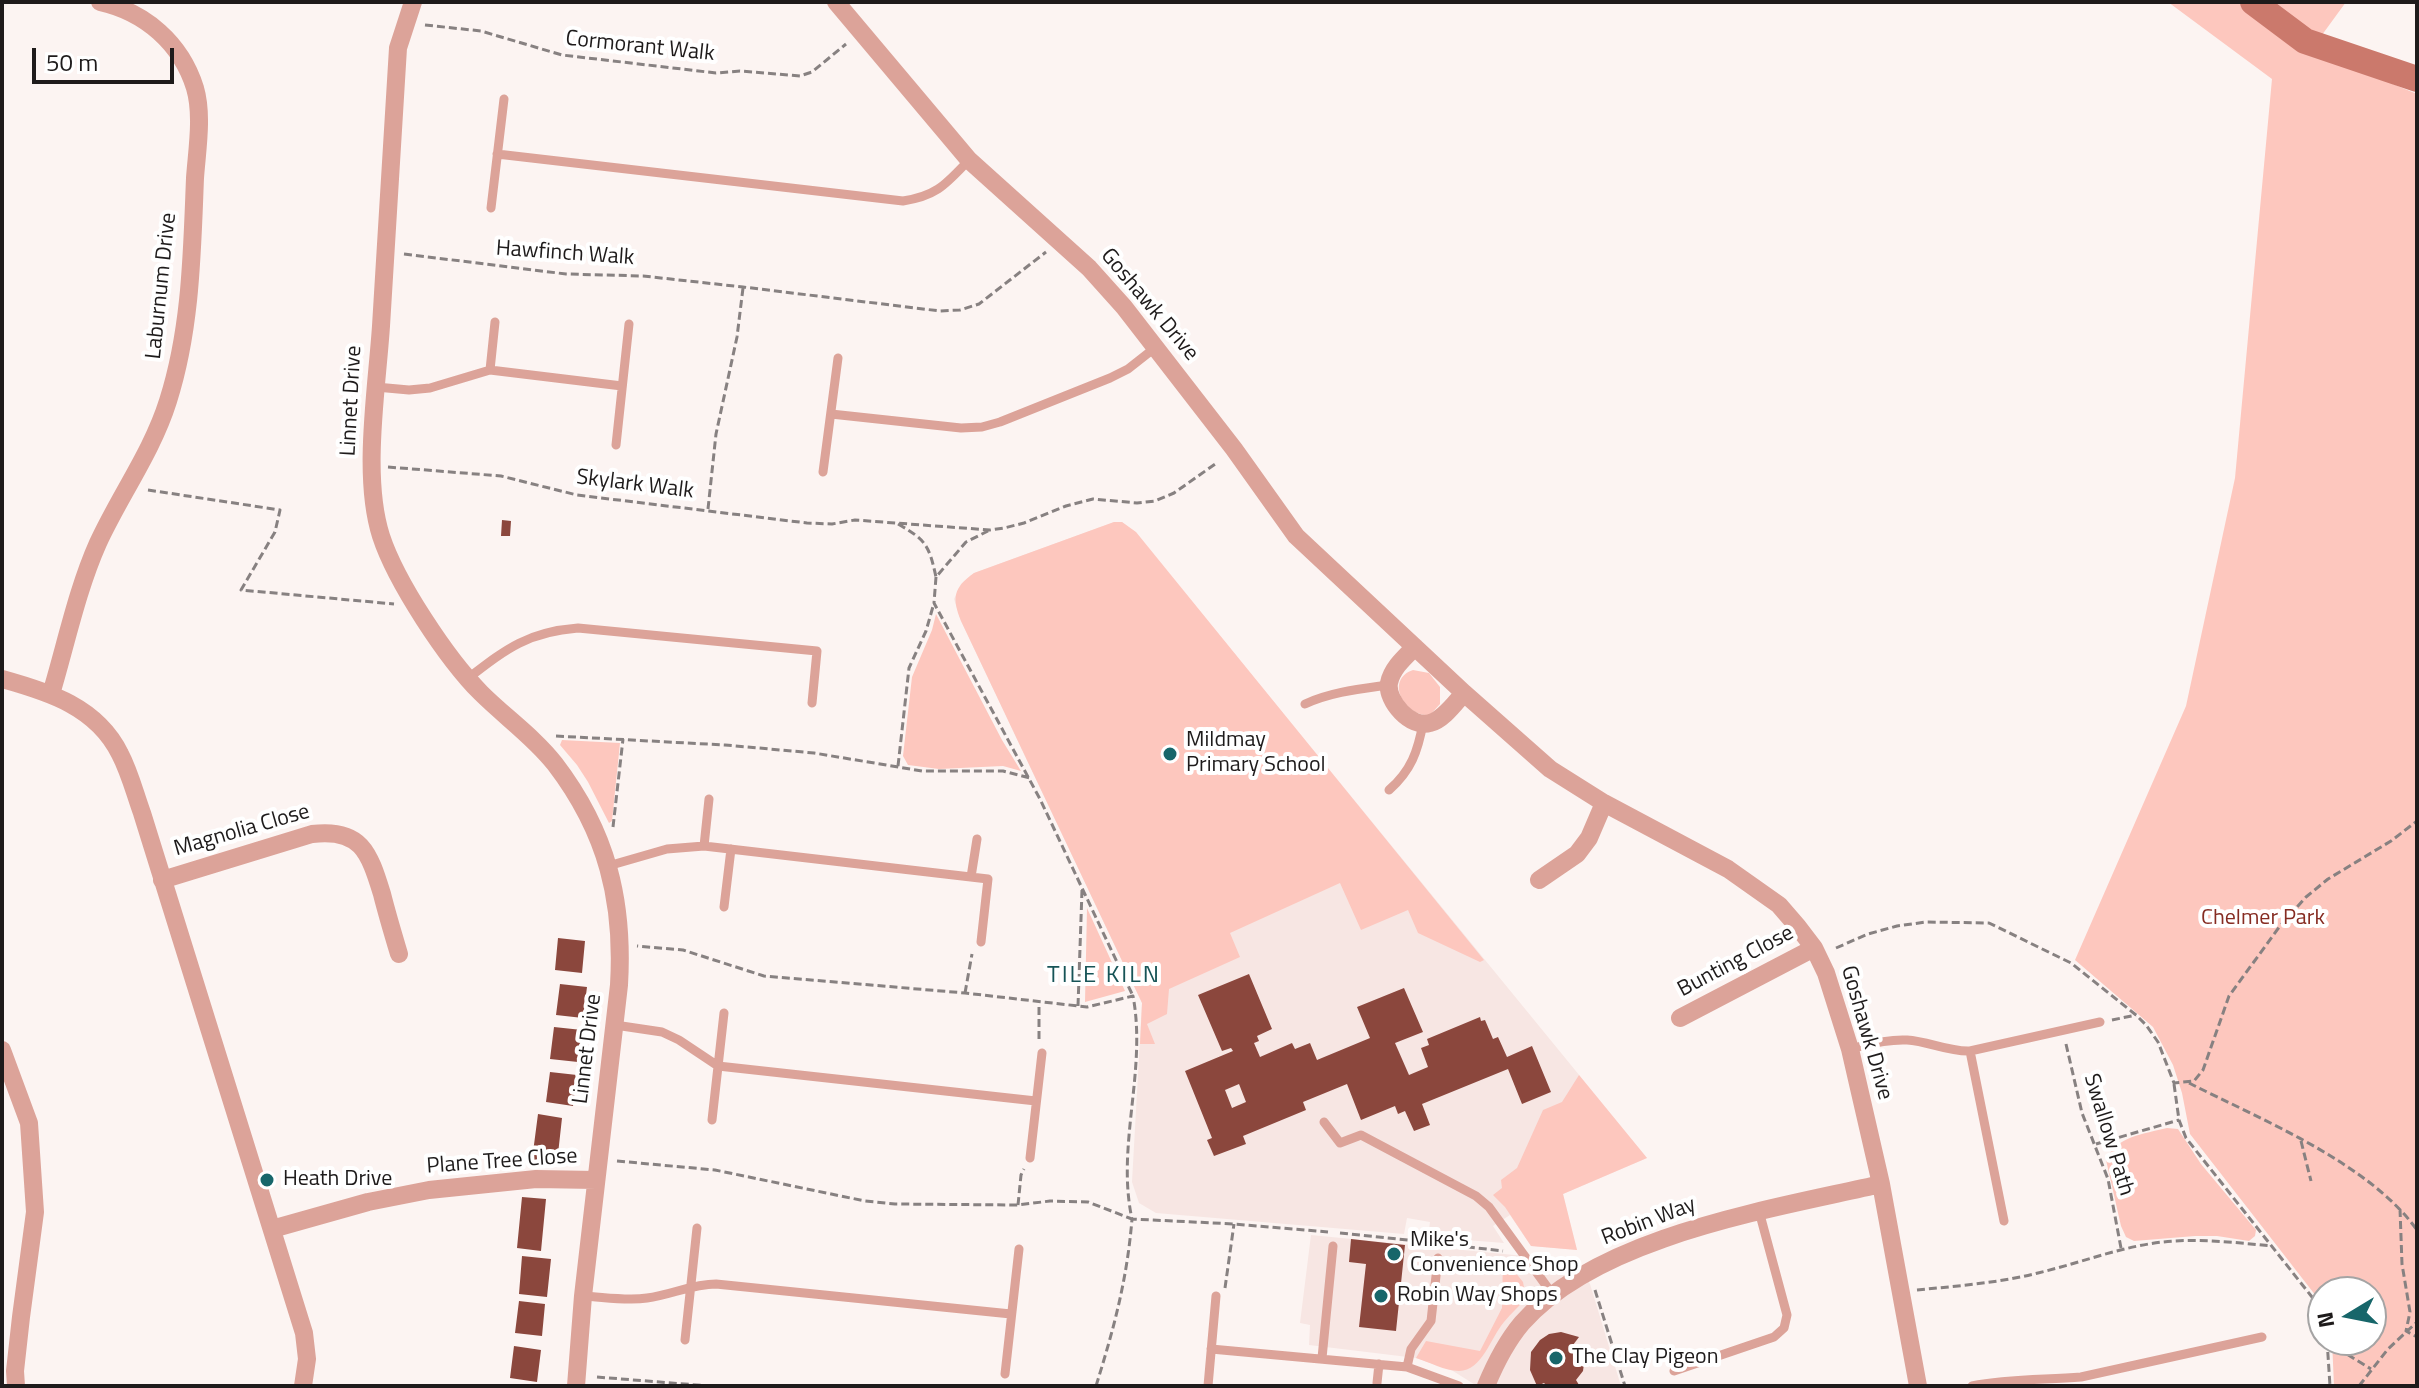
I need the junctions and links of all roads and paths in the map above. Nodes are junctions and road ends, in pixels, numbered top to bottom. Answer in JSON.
{"nodes":[{"id":1,"x":100,"y":2,"type":"edge"},
{"id":2,"x":413,"y":2,"type":"edge"},
{"id":3,"x":836,"y":2,"type":"edge"},
{"id":4,"x":2253,"y":2,"type":"edge"},
{"id":5,"x":404,"y":23,"type":"junction"},
{"id":6,"x":860,"y":31,"type":"junction"},
{"id":7,"x":2417,"y":79,"type":"edge"},
{"id":8,"x":504,"y":99,"type":"dead end"},
{"id":9,"x":497,"y":154,"type":"junction"},
{"id":10,"x":969,"y":160,"type":"junction"},
{"id":11,"x":491,"y":208,"type":"dead end"},
{"id":12,"x":1059,"y":242,"type":"junction"},
{"id":13,"x":385,"y":252,"type":"junction"},
{"id":14,"x":743,"y":287,"type":"junction"},
{"id":15,"x":495,"y":322,"type":"dead end"},
{"id":16,"x":629,"y":324,"type":"dead end"},
{"id":17,"x":1156,"y":347,"type":"junction"},
{"id":18,"x":838,"y":358,"type":"dead end"},
{"id":19,"x":490,"y":370,"type":"junction"},
{"id":20,"x":622,"y":386,"type":"junction"},
{"id":21,"x":376,"y":387,"type":"junction"},
{"id":22,"x":831,"y":414,"type":"junction"},
{"id":23,"x":616,"y":445,"type":"dead end"},
{"id":24,"x":1234,"y":449,"type":"junction"},
{"id":25,"x":372,"y":465,"type":"junction"},
{"id":26,"x":823,"y":472,"type":"dead end"},
{"id":27,"x":129,"y":487,"type":"junction"},
{"id":28,"x":708,"y":509,"type":"junction"},
{"id":29,"x":895,"y":522,"type":"junction"},
{"id":30,"x":990,"y":530,"type":"junction"},
{"id":31,"x":936,"y":577,"type":"junction"},
{"id":32,"x":934,"y":603,"type":"junction"},
{"id":33,"x":417,"y":606,"type":"junction"},
{"id":34,"x":1415,"y":647,"type":"junction"},
{"id":35,"x":2,"y":679,"type":"edge"},
{"id":36,"x":467,"y":679,"type":"junction"},
{"id":37,"x":1388,"y":685,"type":"junction"},
{"id":38,"x":1464,"y":693,"type":"junction"},
{"id":39,"x":51,"y":694,"type":"junction"},
{"id":40,"x":812,"y":703,"type":"dead end"},
{"id":41,"x":1305,"y":704,"type":"dead end"},
{"id":42,"x":1423,"y":723,"type":"junction"},
{"id":43,"x":624,"y":739,"type":"junction"},
{"id":44,"x":541,"y":748,"type":"junction"},
{"id":45,"x":898,"y":766,"type":"junction"},
{"id":46,"x":1030,"y":778,"type":"junction"},
{"id":47,"x":1389,"y":790,"type":"dead end"},
{"id":48,"x":709,"y":799,"type":"dead end"},
{"id":49,"x":1604,"y":803,"type":"junction"},
{"id":50,"x":2417,"y":821,"type":"edge"},
{"id":51,"x":597,"y":836,"type":"junction"},
{"id":52,"x":977,"y":839,"type":"dead end"},
{"id":53,"x":704,"y":846,"type":"junction"},
{"id":54,"x":731,"y":849,"type":"junction"},
{"id":55,"x":608,"y":866,"type":"junction"},
{"id":56,"x":971,"y":877,"type":"junction"},
{"id":57,"x":162,"y":880,"type":"junction"},
{"id":58,"x":1539,"y":880,"type":"dead end"},
{"id":59,"x":1083,"y":888,"type":"junction"},
{"id":60,"x":724,"y":907,"type":"dead end"},
{"id":61,"x":981,"y":942,"type":"joint"},
{"id":62,"x":1816,"y":953,"type":"junction"},
{"id":63,"x":399,"y":954,"type":"dead end"},
{"id":64,"x":965,"y":993,"type":"dead end"},
{"id":65,"x":1133,"y":996,"type":"dead end"},
{"id":66,"x":1039,"y":1003,"type":"dead end"},
{"id":67,"x":1078,"y":1006,"type":"dead end"},
{"id":68,"x":724,"y":1013,"type":"dead end"},
{"id":69,"x":2136,"y":1015,"type":"junction"},
{"id":70,"x":1680,"y":1018,"type":"dead end"},
{"id":71,"x":2100,"y":1022,"type":"joint"},
{"id":72,"x":615,"y":1025,"type":"junction"},
{"id":73,"x":2063,"y":1031,"type":"junction"},
{"id":74,"x":1850,"y":1049,"type":"junction"},
{"id":75,"x":2,"y":1050,"type":"edge"},
{"id":76,"x":1970,"y":1051,"type":"junction"},
{"id":77,"x":1042,"y":1053,"type":"joint"},
{"id":78,"x":718,"y":1066,"type":"junction"},
{"id":79,"x":2174,"y":1083,"type":"junction"},
{"id":80,"x":2189,"y":1083,"type":"junction"},
{"id":81,"x":9,"y":1089,"type":"edge"},
{"id":82,"x":1036,"y":1101,"type":"junction"},
{"id":83,"x":712,"y":1120,"type":"dead end"},
{"id":84,"x":2179,"y":1120,"type":"junction"},
{"id":85,"x":1324,"y":1122,"type":"dead end"},
{"id":86,"x":2301,"y":1141,"type":"junction"},
{"id":87,"x":2096,"y":1144,"type":"junction"},
{"id":88,"x":1030,"y":1158,"type":"joint"},
{"id":89,"x":596,"y":1180,"type":"junction"},
{"id":90,"x":2311,"y":1181,"type":"dead end"},
{"id":91,"x":1881,"y":1184,"type":"junction"},
{"id":92,"x":1018,"y":1205,"type":"dead end"},
{"id":93,"x":2400,"y":1209,"type":"junction"},
{"id":94,"x":1759,"y":1211,"type":"junction"},
{"id":95,"x":1132,"y":1219,"type":"dead end"},
{"id":96,"x":2004,"y":1221,"type":"dead end"},
{"id":97,"x":1234,"y":1224,"type":"dead end"},
{"id":98,"x":697,"y":1228,"type":"dead end"},
{"id":99,"x":272,"y":1229,"type":"junction"},
{"id":100,"x":2417,"y":1230,"type":"edge"},
{"id":101,"x":1333,"y":1246,"type":"dead end"},
{"id":102,"x":2272,"y":1246,"type":"junction"},
{"id":103,"x":2121,"y":1248,"type":"junction"},
{"id":104,"x":1019,"y":1249,"type":"dead end"},
{"id":105,"x":1438,"y":1258,"type":"dead end"},
{"id":106,"x":1588,"y":1272,"type":"junction"},
{"id":107,"x":690,"y":1287,"type":"junction"},
{"id":108,"x":2307,"y":1291,"type":"edge"},
{"id":109,"x":1901,"y":1293,"type":"junction"},
{"id":110,"x":1553,"y":1295,"type":"junction"},
{"id":111,"x":583,"y":1296,"type":"junction"},
{"id":112,"x":1216,"y":1296,"type":"joint"},
{"id":113,"x":1011,"y":1314,"type":"junction"},
{"id":114,"x":2417,"y":1322,"type":"edge"},
{"id":115,"x":2406,"y":1331,"type":"junction"},
{"id":116,"x":2262,"y":1337,"type":"dead end"},
{"id":117,"x":2417,"y":1337,"type":"edge"},
{"id":118,"x":685,"y":1340,"type":"dead end"},
{"id":119,"x":1211,"y":1349,"type":"junction"},
{"id":120,"x":2328,"y":1356,"type":"edge"},
{"id":121,"x":2351,"y":1356,"type":"edge"},
{"id":122,"x":1322,"y":1358,"type":"junction"},
{"id":123,"x":1379,"y":1364,"type":"junction"},
{"id":124,"x":1407,"y":1367,"type":"junction"},
{"id":125,"x":2371,"y":1369,"type":"junction"},
{"id":126,"x":1674,"y":1371,"type":"dead end"},
{"id":127,"x":1005,"y":1374,"type":"dead end"},
{"id":128,"x":576,"y":1381,"type":"edge"},
{"id":129,"x":1377,"y":1383,"type":"dead end"},
{"id":130,"x":16,"y":1386,"type":"edge"},
{"id":131,"x":303,"y":1386,"type":"edge"},
{"id":132,"x":709,"y":1386,"type":"edge"},
{"id":133,"x":1096,"y":1386,"type":"edge"},
{"id":134,"x":1208,"y":1386,"type":"edge"},
{"id":135,"x":1459,"y":1386,"type":"edge"},
{"id":136,"x":1486,"y":1386,"type":"edge"},
{"id":137,"x":1625,"y":1386,"type":"edge"},
{"id":138,"x":1918,"y":1386,"type":"edge"},
{"id":139,"x":1972,"y":1386,"type":"edge"},
{"id":140,"x":2330,"y":1386,"type":"edge"},
{"id":141,"x":2359,"y":1386,"type":"edge"}],
"edges":[{"from":1,"to":27,"type":"street","name":"Laburnum Drive"},
{"from":2,"to":5,"type":"street","name":"Linnet Drive"},
{"from":3,"to":6,"type":"street","name":"Goshawk Drive"},
{"from":4,"to":7,"type":"main road"},
{"from":5,"to":6,"type":"path","name":"Cormorant Walk"},
{"from":5,"to":13,"type":"street","name":"Linnet Drive"},
{"from":6,"to":10,"type":"street","name":"Goshawk Drive"},
{"from":8,"to":9,"type":"lane"},
{"from":9,"to":10,"type":"lane"},
{"from":9,"to":11,"type":"lane"},
{"from":10,"to":12,"type":"street","name":"Goshawk Drive"},
{"from":12,"to":14,"type":"path","name":"Hawfinch Walk"},
{"from":12,"to":17,"type":"street","name":"Goshawk Drive"},
{"from":13,"to":14,"type":"path","name":"Hawfinch Walk"},
{"from":13,"to":21,"type":"street","name":"Linnet Drive"},
{"from":14,"to":28,"type":"path"},
{"from":15,"to":19,"type":"lane"},
{"from":16,"to":20,"type":"lane"},
{"from":17,"to":22,"type":"lane"},
{"from":17,"to":24,"type":"street","name":"Goshawk Drive"},
{"from":18,"to":22,"type":"lane"},
{"from":19,"to":20,"type":"lane"},
{"from":19,"to":21,"type":"lane"},
{"from":20,"to":23,"type":"lane"},
{"from":21,"to":25,"type":"street","name":"Linnet Drive"},
{"from":22,"to":26,"type":"lane"},
{"from":24,"to":30,"type":"path","name":"Skylark Walk"},
{"from":24,"to":34,"type":"street","name":"Goshawk Drive"},
{"from":25,"to":28,"type":"path","name":"Skylark Walk"},
{"from":25,"to":33,"type":"street","name":"Linnet Drive"},
{"from":27,"to":33,"type":"path"},
{"from":27,"to":39,"type":"street","name":"Laburnum Drive"},
{"from":28,"to":29,"type":"path","name":"Skylark Walk"},
{"from":29,"to":30,"type":"path","name":"Skylark Walk"},
{"from":29,"to":31,"type":"path"},
{"from":30,"to":31,"type":"path","name":"Skylark Walk"},
{"from":31,"to":32,"type":"path"},
{"from":32,"to":45,"type":"path"},
{"from":32,"to":46,"type":"path"},
{"from":33,"to":36,"type":"street","name":"Linnet Drive"},
{"from":34,"to":37,"type":"street"},
{"from":34,"to":38,"type":"street","name":"Goshawk Drive"},
{"from":35,"to":39,"type":"street"},
{"from":36,"to":40,"type":"lane"},
{"from":36,"to":44,"type":"street","name":"Linnet Drive"},
{"from":37,"to":41,"type":"lane"},
{"from":37,"to":42,"type":"street"},
{"from":38,"to":42,"type":"street"},
{"from":38,"to":49,"type":"street","name":"Goshawk Drive"},
{"from":39,"to":57,"type":"street"},
{"from":42,"to":47,"type":"lane"},
{"from":43,"to":44,"type":"path"},
{"from":43,"to":45,"type":"path"},
{"from":43,"to":51,"type":"path"},
{"from":44,"to":51,"type":"street","name":"Linnet Drive"},
{"from":45,"to":46,"type":"path"},
{"from":46,"to":59,"type":"path"},
{"from":48,"to":53,"type":"lane"},
{"from":49,"to":58,"type":"street"},
{"from":49,"to":62,"type":"street","name":"Goshawk Drive"},
{"from":50,"to":80,"type":"path"},
{"from":51,"to":55,"type":"street","name":"Linnet Drive"},
{"from":52,"to":56,"type":"lane"},
{"from":53,"to":54,"type":"lane"},
{"from":53,"to":55,"type":"lane"},
{"from":54,"to":56,"type":"lane"},
{"from":54,"to":60,"type":"lane"},
{"from":55,"to":72,"type":"street","name":"Linnet Drive"},
{"from":56,"to":61,"type":"lane"},
{"from":57,"to":63,"type":"street","name":"Magnolia Close"},
{"from":57,"to":99,"type":"street"},
{"from":59,"to":65,"type":"path"},
{"from":59,"to":67,"type":"path"},
{"from":61,"to":64,"type":"path"},
{"from":62,"to":69,"type":"path"},
{"from":62,"to":70,"type":"street","name":"Bunting Close"},
{"from":62,"to":74,"type":"street","name":"Goshawk Drive"},
{"from":66,"to":77,"type":"path"},
{"from":68,"to":78,"type":"lane"},
{"from":69,"to":71,"type":"path"},
{"from":69,"to":79,"type":"path"},
{"from":71,"to":73,"type":"lane"},
{"from":72,"to":78,"type":"lane"},
{"from":72,"to":89,"type":"street","name":"Linnet Drive"},
{"from":73,"to":76,"type":"lane"},
{"from":73,"to":87,"type":"path","name":"Swallow Path"},
{"from":74,"to":76,"type":"lane"},
{"from":74,"to":91,"type":"street","name":"Goshawk Drive"},
{"from":75,"to":81,"type":"street"},
{"from":76,"to":96,"type":"lane"},
{"from":77,"to":82,"type":"lane"},
{"from":78,"to":82,"type":"lane"},
{"from":78,"to":83,"type":"lane"},
{"from":79,"to":80,"type":"path"},
{"from":79,"to":84,"type":"path"},
{"from":80,"to":86,"type":"path"},
{"from":81,"to":130,"type":"street"},
{"from":82,"to":88,"type":"lane"},
{"from":84,"to":87,"type":"path"},
{"from":84,"to":102,"type":"path"},
{"from":85,"to":110,"type":"lane"},
{"from":86,"to":90,"type":"path"},
{"from":86,"to":93,"type":"path"},
{"from":87,"to":103,"type":"path","name":"Swallow Path"},
{"from":88,"to":92,"type":"path"},
{"from":89,"to":99,"type":"street","name":"Plane Tree Close"},
{"from":89,"to":111,"type":"street","name":"Linnet Drive"},
{"from":91,"to":94,"type":"street","name":"Robin Way"},
{"from":91,"to":109,"type":"street","name":"Goshawk Drive"},
{"from":93,"to":100,"type":"path"},
{"from":93,"to":115,"type":"path"},
{"from":94,"to":106,"type":"street","name":"Robin Way"},
{"from":94,"to":126,"type":"lane"},
{"from":95,"to":133,"type":"path"},
{"from":97,"to":112,"type":"path"},
{"from":98,"to":107,"type":"lane"},
{"from":99,"to":131,"type":"street"},
{"from":101,"to":122,"type":"lane"},
{"from":102,"to":103,"type":"path"},
{"from":102,"to":108,"type":"path"},
{"from":103,"to":109,"type":"path"},
{"from":104,"to":113,"type":"lane"},
{"from":105,"to":124,"type":"lane"},
{"from":106,"to":110,"type":"street","name":"Robin Way"},
{"from":106,"to":137,"type":"path"},
{"from":107,"to":111,"type":"lane"},
{"from":107,"to":113,"type":"lane"},
{"from":107,"to":118,"type":"lane"},
{"from":109,"to":138,"type":"street","name":"Goshawk Drive"},
{"from":110,"to":136,"type":"street","name":"Robin Way"},
{"from":111,"to":128,"type":"street","name":"Linnet Drive"},
{"from":112,"to":119,"type":"lane"},
{"from":113,"to":127,"type":"lane"},
{"from":114,"to":115,"type":"path"},
{"from":115,"to":117,"type":"path"},
{"from":115,"to":125,"type":"path"},
{"from":116,"to":139,"type":"lane"},
{"from":119,"to":122,"type":"lane"},
{"from":119,"to":134,"type":"lane"},
{"from":120,"to":140,"type":"path"},
{"from":121,"to":125,"type":"path"},
{"from":122,"to":123,"type":"lane"},
{"from":123,"to":124,"type":"lane"},
{"from":123,"to":129,"type":"lane"},
{"from":124,"to":135,"type":"lane"},
{"from":125,"to":141,"type":"path"},
{"from":128,"to":132,"type":"path"}]}
